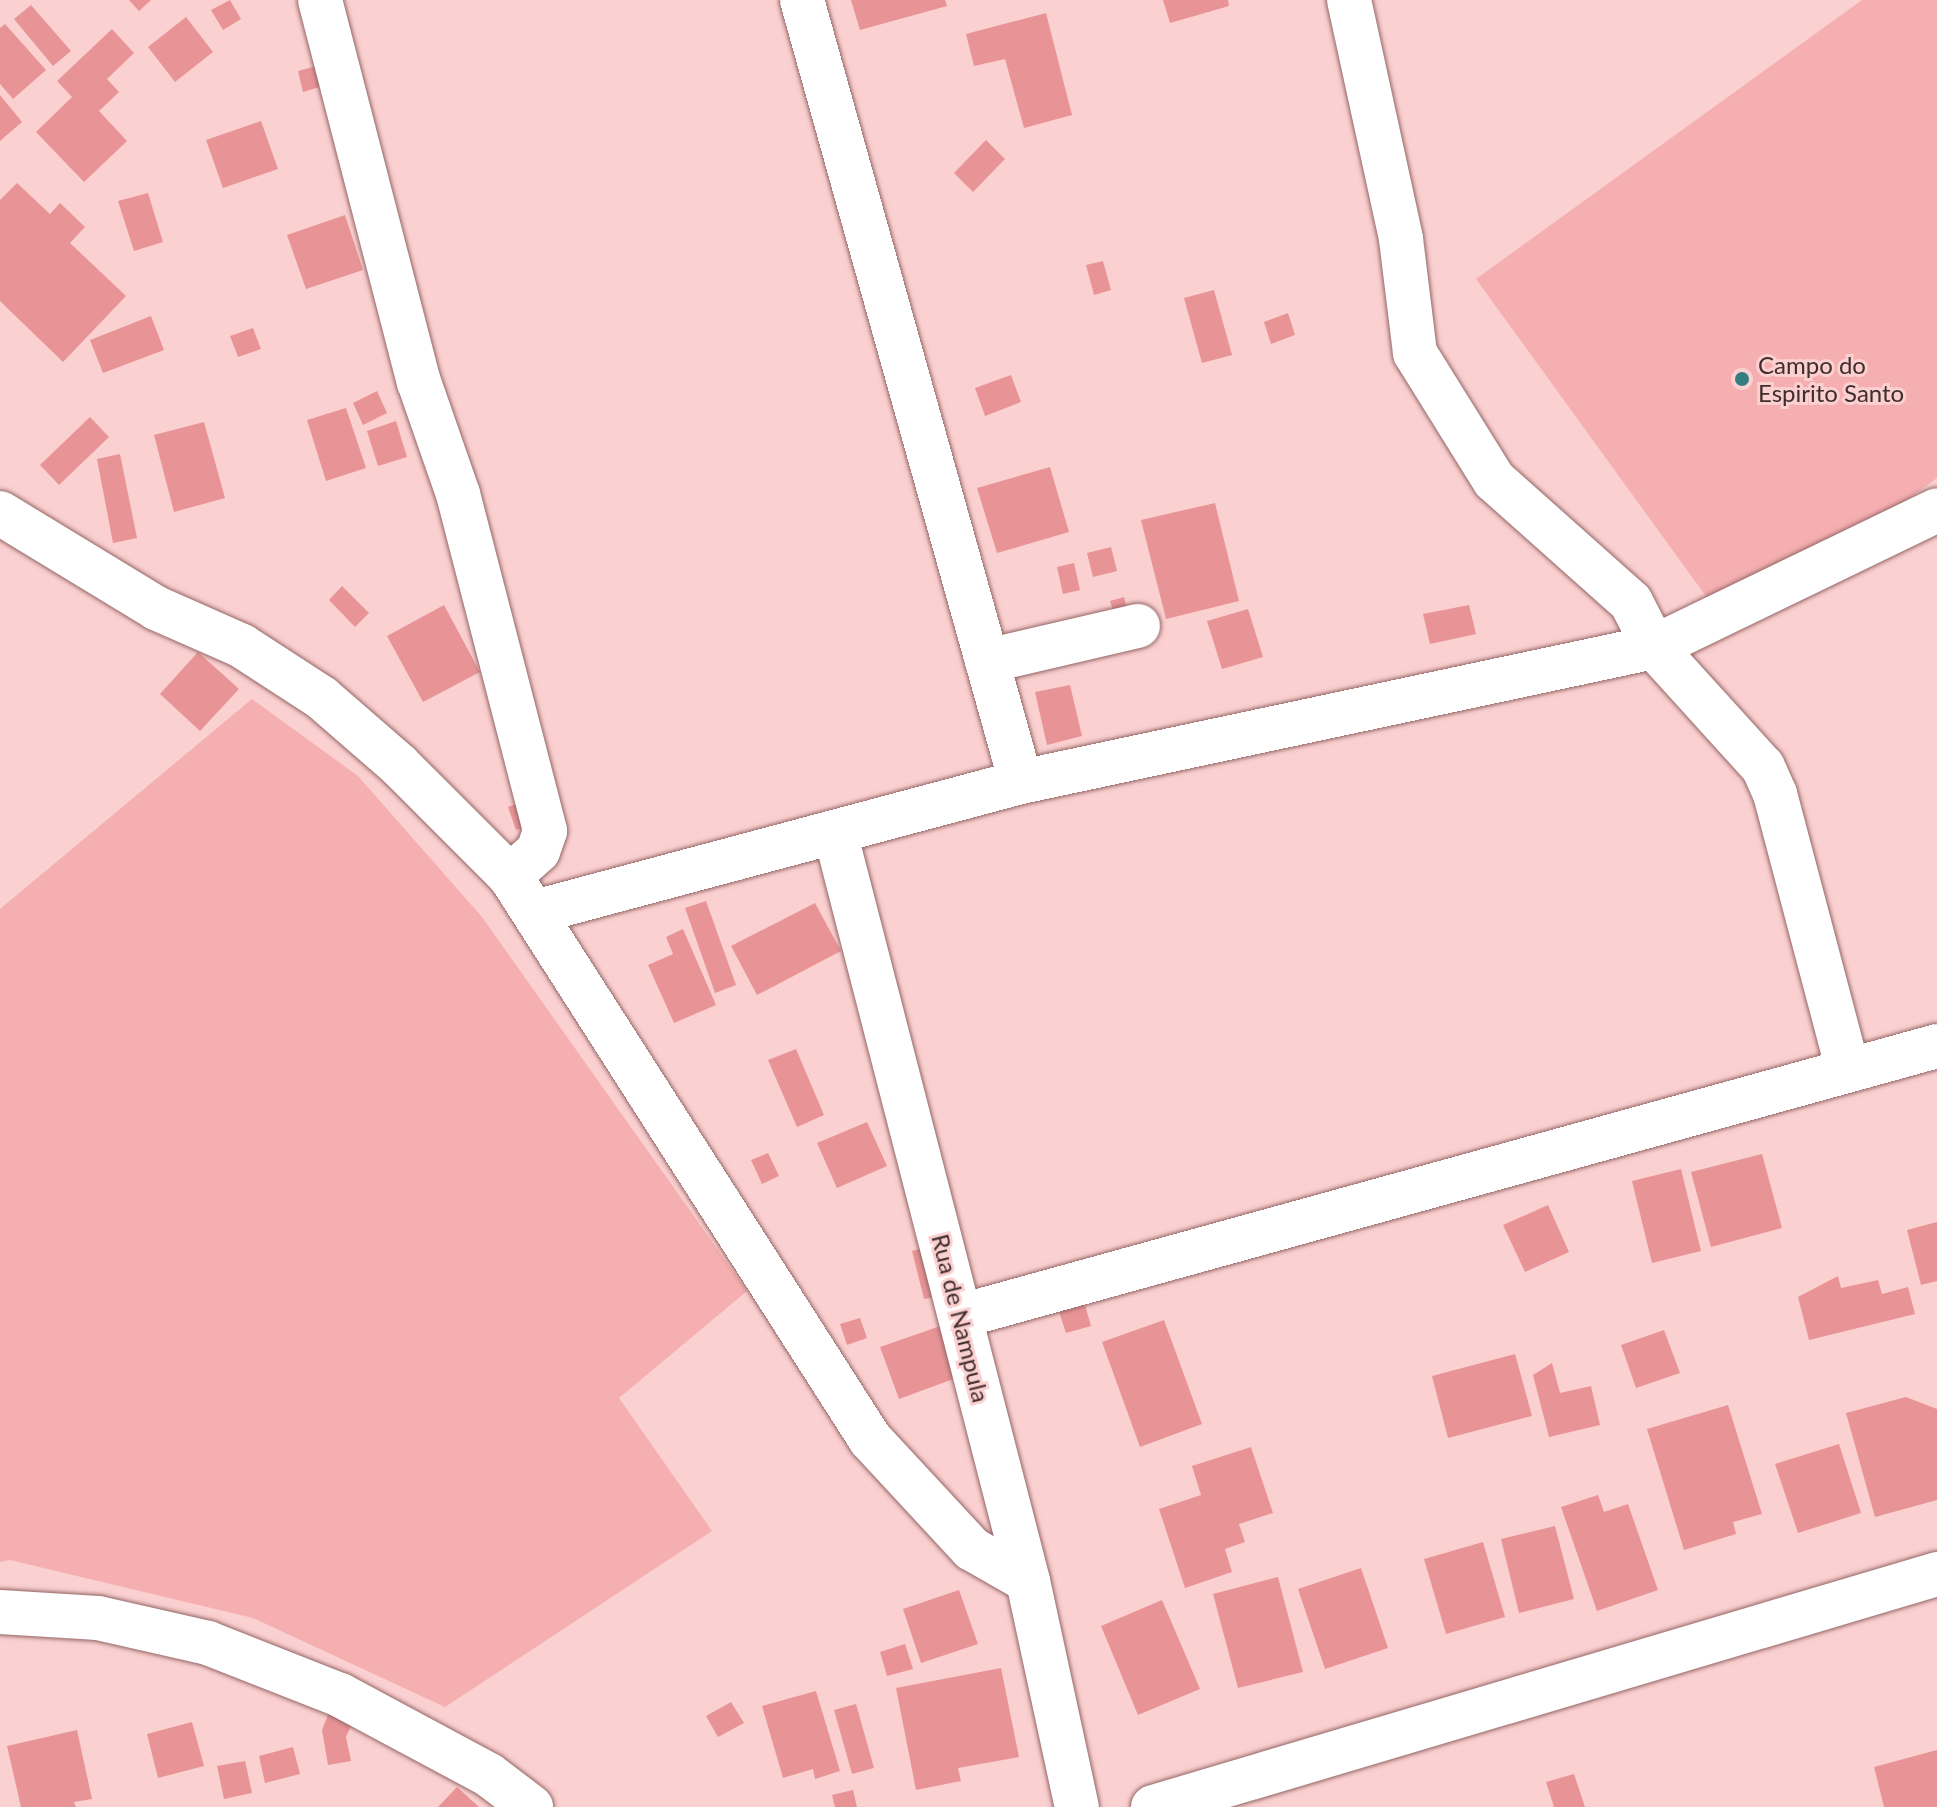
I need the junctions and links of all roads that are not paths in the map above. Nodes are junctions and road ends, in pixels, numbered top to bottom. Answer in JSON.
{"nodes":[{"id":1,"x":320,"y":0,"type":"edge"},
{"id":2,"x":802,"y":0,"type":"edge"},
{"id":3,"x":1349,"y":0,"type":"edge"},
{"id":4,"x":1937,"y":510,"type":"edge"},
{"id":5,"x":0,"y":513,"type":"edge"},
{"id":6,"x":1138,"y":626,"type":"dead end"},
{"id":7,"x":1654,"y":647,"type":"junction"},
{"id":8,"x":987,"y":661,"type":"junction"},
{"id":9,"x":1021,"y":782,"type":"junction"},
{"id":10,"x":835,"y":832,"type":"junction"},
{"id":11,"x":510,"y":876,"type":"junction"},
{"id":12,"x":535,"y":912,"type":"junction"},
{"id":13,"x":1937,"y":1046,"type":"edge"},
{"id":14,"x":1848,"y":1070,"type":"junction"},
{"id":15,"x":961,"y":1316,"type":"junction"},
{"id":16,"x":1937,"y":1574,"type":"edge"},
{"id":17,"x":1028,"y":1581,"type":"junction"},
{"id":18,"x":0,"y":1612,"type":"edge"},
{"id":19,"x":531,"y":1807,"type":"edge"},
{"id":20,"x":1077,"y":1807,"type":"edge"},
{"id":21,"x":1153,"y":1807,"type":"edge"}],
"edges":[{"from":1,"to":11,"type":"street"},
{"from":2,"to":8,"type":"street"},
{"from":3,"to":7,"type":"street"},
{"from":4,"to":7,"type":"street"},
{"from":5,"to":11,"type":"street"},
{"from":6,"to":8,"type":"street"},
{"from":7,"to":9,"type":"street"},
{"from":7,"to":14,"type":"street"},
{"from":8,"to":9,"type":"street"},
{"from":9,"to":10,"type":"street"},
{"from":10,"to":12,"type":"street"},
{"from":10,"to":15,"type":"street","name":"Rua de Nampula"},
{"from":11,"to":12,"type":"street"},
{"from":12,"to":17,"type":"street"},
{"from":13,"to":14,"type":"street"},
{"from":14,"to":15,"type":"street"},
{"from":15,"to":17,"type":"street","name":"Rua de Nampula"},
{"from":16,"to":21,"type":"street"},
{"from":17,"to":20,"type":"street","name":"Rua de Nampula"},
{"from":18,"to":19,"type":"street"}]}
